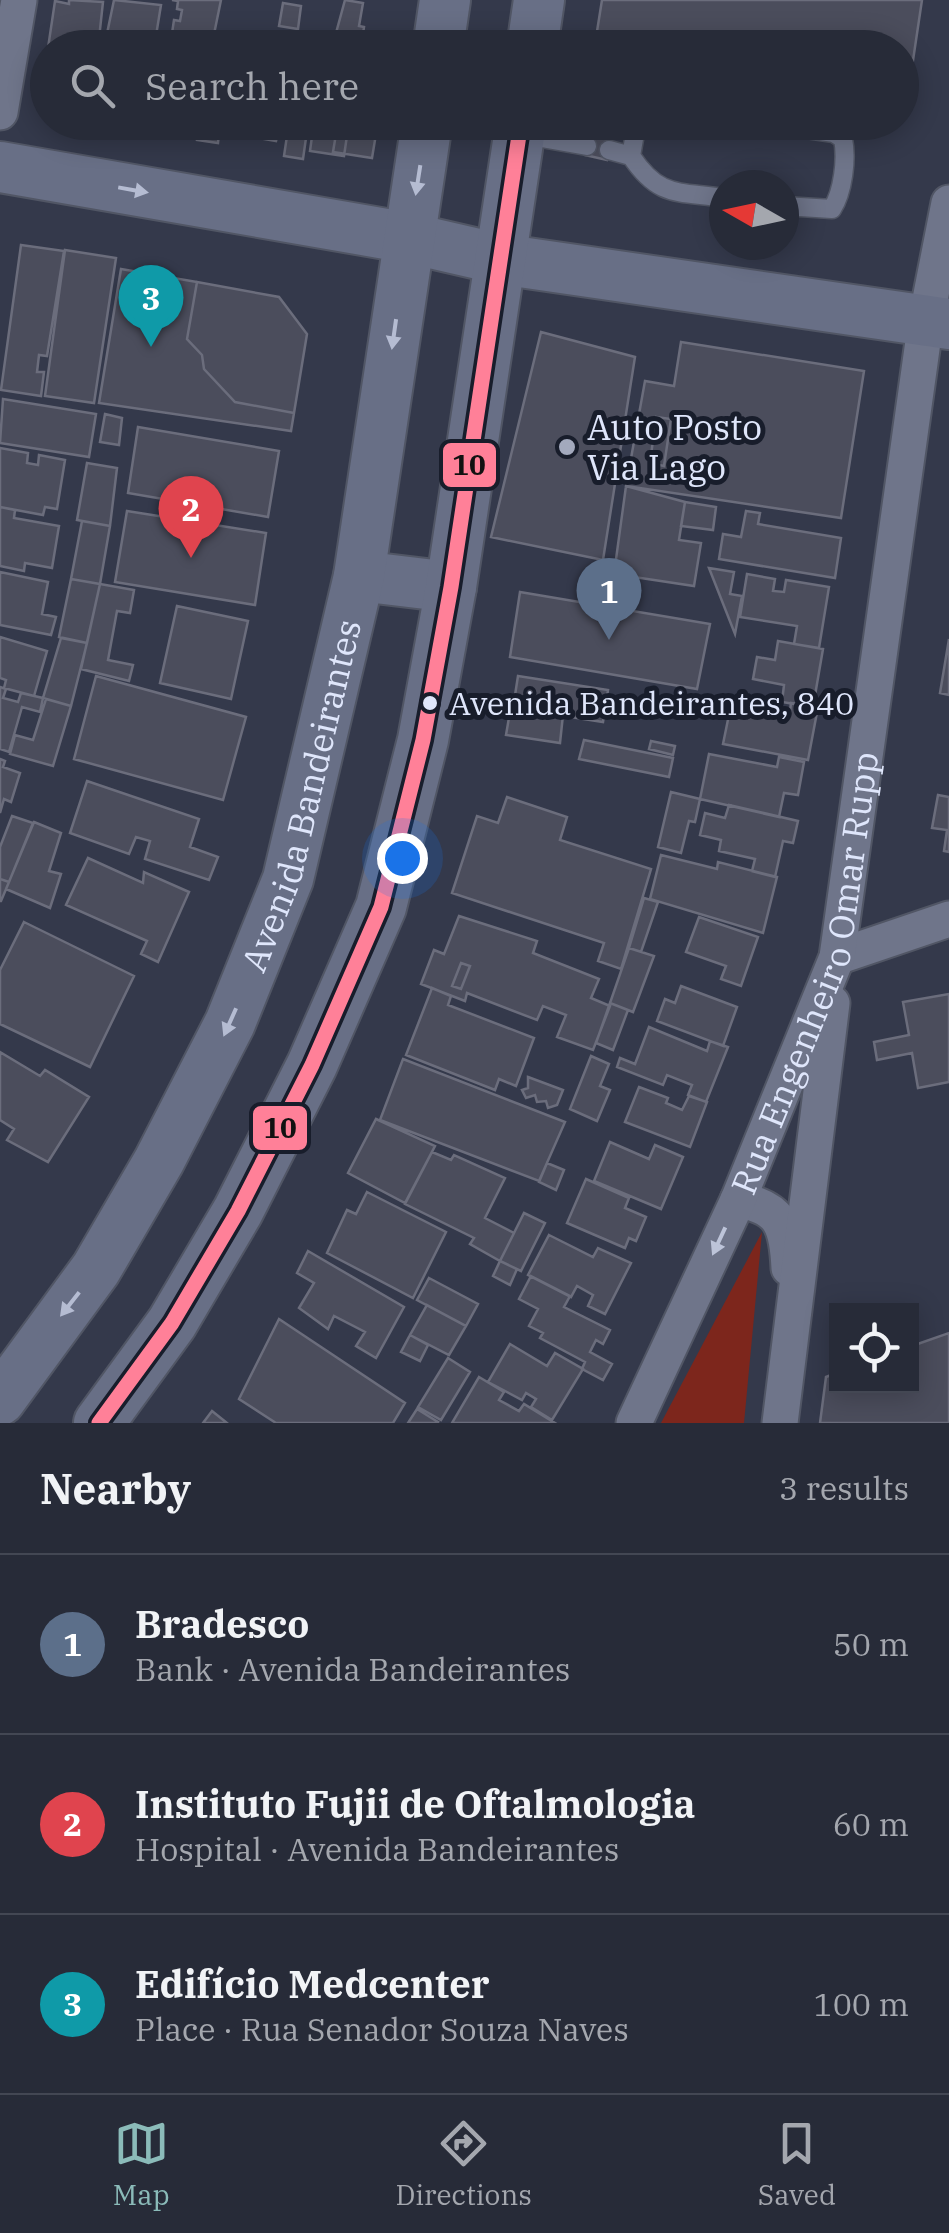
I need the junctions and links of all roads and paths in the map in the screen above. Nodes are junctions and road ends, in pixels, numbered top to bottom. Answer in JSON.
{"nodes":[{"id":1,"x":19,"y":0,"type":"edge"},
{"id":2,"x":445,"y":0,"type":"edge"},
{"id":3,"x":539,"y":0,"type":"edge"},
{"id":4,"x":441,"y":30,"type":"edge"},
{"id":5,"x":535,"y":30,"type":"edge"},
{"id":6,"x":0,"y":112,"type":"edge"},
{"id":7,"x":423,"y":140,"type":"edge"},
{"id":8,"x":518,"y":140,"type":"edge"},
{"id":9,"x":564,"y":140,"type":"edge"},
{"id":10,"x":633,"y":140,"type":"edge"},
{"id":11,"x":843,"y":140,"type":"edge"},
{"id":12,"x":586,"y":146,"type":"dead end"},
{"id":13,"x":609,"y":150,"type":"dead end"},
{"id":14,"x":631,"y":156,"type":"junction"},
{"id":15,"x":0,"y":167,"type":"edge"},
{"id":16,"x":709,"y":196,"type":"edge"},
{"id":17,"x":949,"y":203,"type":"edge"},
{"id":18,"x":799,"y":207,"type":"edge"},
{"id":19,"x":409,"y":238,"type":"junction"},
{"id":20,"x":500,"y":259,"type":"junction"},
{"id":21,"x":938,"y":322,"type":"edge"},
{"id":22,"x":359,"y":576,"type":"junction"},
{"id":23,"x":451,"y":587,"type":"junction"},
{"id":24,"x":949,"y":920,"type":"edge"},
{"id":25,"x":837,"y":957,"type":"junction"},
{"id":26,"x":738,"y":1200,"type":"junction"},
{"id":27,"x":792,"y":1334,"type":"junction"},
{"id":28,"x":0,"y":1400,"type":"edge"},
{"id":29,"x":99,"y":1423,"type":"edge"},
{"id":30,"x":634,"y":1423,"type":"edge"},
{"id":31,"x":780,"y":1423,"type":"edge"}],
"edges":[{"from":1,"to":6,"type":"street"},
{"from":2,"to":4,"type":"main road"},
{"from":3,"to":5,"type":"main road"},
{"from":7,"to":19,"type":"main road","name":"Avenida Bandeirantes","one_way":true},
{"from":8,"to":20,"type":"main road"},
{"from":9,"to":12,"type":"lane"},
{"from":10,"to":14,"type":"lane"},
{"from":11,"to":18,"type":"lane"},
{"from":13,"to":14,"type":"lane"},
{"from":14,"to":16,"type":"lane"},
{"from":15,"to":19,"type":"main road","one_way":true},
{"from":17,"to":21,"type":"street","name":"Rua Engenheiro Omar Rupp"},
{"from":19,"to":20,"type":"main road"},
{"from":19,"to":22,"type":"main road","name":"Avenida Bandeirantes","one_way":true},
{"from":20,"to":21,"type":"main road"},
{"from":20,"to":23,"type":"main road"},
{"from":21,"to":25,"type":"street","name":"Rua Engenheiro Omar Rupp"},
{"from":22,"to":23,"type":"main road"},
{"from":22,"to":28,"type":"main road","name":"Avenida Bandeirantes","one_way":true},
{"from":23,"to":29,"type":"main road"},
{"from":24,"to":25,"type":"street"},
{"from":25,"to":26,"type":"street","name":"Rua Engenheiro Omar Rupp"},
{"from":25,"to":27,"type":"street"},
{"from":26,"to":27,"type":"street"},
{"from":26,"to":30,"type":"street","name":"Rua Engenheiro Omar Rupp","one_way":true},
{"from":27,"to":31,"type":"street"}]}
